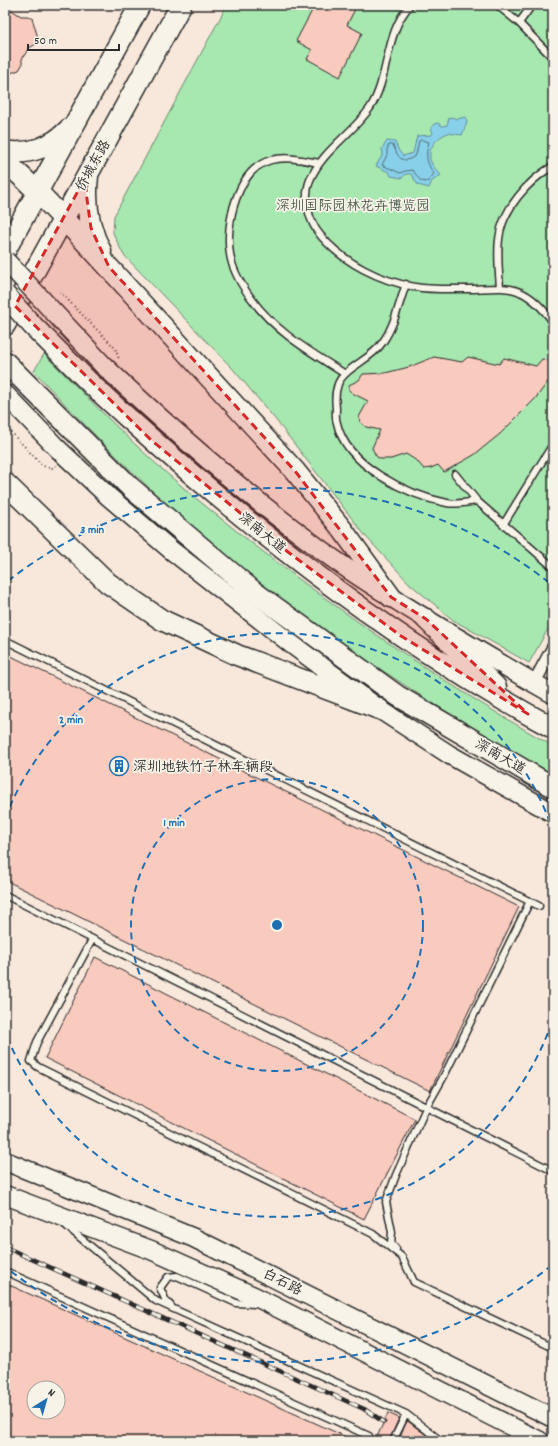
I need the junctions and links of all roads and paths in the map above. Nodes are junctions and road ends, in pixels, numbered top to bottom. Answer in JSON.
{"nodes":[{"id":1,"x":140,"y":5,"type":"edge"},
{"id":2,"x":181,"y":5,"type":"edge"},
{"id":3,"x":410,"y":5,"type":"edge"},
{"id":4,"x":497,"y":5,"type":"edge"},
{"id":5,"x":532,"y":5,"type":"edge"},
{"id":6,"x":519,"y":23,"type":"junction"},
{"id":7,"x":553,"y":58,"type":"edge"},
{"id":8,"x":77,"y":120,"type":"junction"},
{"id":9,"x":5,"y":151,"type":"edge"},
{"id":10,"x":5,"y":161,"type":"edge"},
{"id":11,"x":319,"y":164,"type":"junction"},
{"id":12,"x":553,"y":166,"type":"edge"},
{"id":13,"x":89,"y":171,"type":"junction"},
{"id":14,"x":38,"y":192,"type":"junction"},
{"id":15,"x":63,"y":218,"type":"junction"},
{"id":16,"x":5,"y":251,"type":"edge"},
{"id":17,"x":5,"y":260,"type":"edge"},
{"id":18,"x":109,"y":267,"type":"junction"},
{"id":19,"x":406,"y":284,"type":"junction"},
{"id":20,"x":500,"y":288,"type":"junction"},
{"id":21,"x":60,"y":292,"type":"dead end"},
{"id":22,"x":5,"y":295,"type":"edge"},
{"id":23,"x":553,"y":322,"type":"edge"},
{"id":24,"x":5,"y":325,"type":"edge"},
{"id":25,"x":115,"y":348,"type":"dead end"},
{"id":26,"x":5,"y":362,"type":"edge"},
{"id":27,"x":345,"y":374,"type":"junction"},
{"id":28,"x":5,"y":394,"type":"edge"},
{"id":29,"x":5,"y":426,"type":"edge"},
{"id":30,"x":553,"y":444,"type":"edge"},
{"id":31,"x":57,"y":456,"type":"junction"},
{"id":32,"x":455,"y":474,"type":"dead end"},
{"id":33,"x":5,"y":483,"type":"edge"},
{"id":34,"x":5,"y":497,"type":"edge"},
{"id":35,"x":477,"y":501,"type":"junction"},
{"id":36,"x":43,"y":522,"type":"junction"},
{"id":37,"x":503,"y":525,"type":"junction"},
{"id":38,"x":553,"y":567,"type":"edge"},
{"id":39,"x":391,"y":597,"type":"junction"},
{"id":40,"x":426,"y":619,"type":"junction"},
{"id":41,"x":5,"y":640,"type":"edge"},
{"id":42,"x":553,"y":648,"type":"edge"},
{"id":43,"x":534,"y":683,"type":"junction"},
{"id":44,"x":553,"y":694,"type":"edge"},
{"id":45,"x":379,"y":709,"type":"junction"},
{"id":46,"x":528,"y":714,"type":"junction"},
{"id":47,"x":553,"y":728,"type":"edge"},
{"id":48,"x":553,"y":787,"type":"edge"},
{"id":49,"x":553,"y":813,"type":"edge"},
{"id":50,"x":5,"y":895,"type":"edge"},
{"id":51,"x":530,"y":901,"type":"junction"},
{"id":52,"x":539,"y":906,"type":"dead end"},
{"id":53,"x":92,"y":940,"type":"junction"},
{"id":54,"x":426,"y":1108,"type":"junction"},
{"id":55,"x":5,"y":1161,"type":"edge"},
{"id":56,"x":553,"y":1171,"type":"edge"},
{"id":57,"x":5,"y":1194,"type":"edge"},
{"id":58,"x":50,"y":1212,"type":"junction"},
{"id":59,"x":402,"y":1257,"type":"junction"},
{"id":60,"x":5,"y":1271,"type":"edge"},
{"id":61,"x":270,"y":1304,"type":"junction"},
{"id":62,"x":177,"y":1311,"type":"junction"},
{"id":63,"x":553,"y":1348,"type":"edge"},
{"id":64,"x":404,"y":1417,"type":"junction"},
{"id":65,"x":553,"y":1418,"type":"edge"},
{"id":66,"x":366,"y":1441,"type":"edge"},
{"id":67,"x":393,"y":1441,"type":"edge"},
{"id":68,"x":441,"y":1441,"type":"edge"},
{"id":69,"x":540,"y":1441,"type":"edge"}],
"edges":[{"from":1,"to":8,"type":"main road"},
{"from":2,"to":13,"type":"main road","name":"侨城东路"},
{"from":3,"to":11,"type":"lane"},
{"from":4,"to":6,"type":"lane"},
{"from":5,"to":6,"type":"lane"},
{"from":6,"to":7,"type":"lane"},
{"from":8,"to":9,"type":"main road"},
{"from":8,"to":14,"type":"main road"},
{"from":10,"to":14,"type":"main road"},
{"from":11,"to":19,"type":"lane"},
{"from":11,"to":27,"type":"lane"},
{"from":12,"to":20,"type":"lane"},
{"from":13,"to":15,"type":"main road","name":"侨城东路"},
{"from":13,"to":18,"type":"main road"},
{"from":14,"to":15,"type":"main road"},
{"from":14,"to":16,"type":"main road"},
{"from":15,"to":18,"type":"main road"},
{"from":15,"to":24,"type":"main road","name":"侨城东路"},
{"from":17,"to":39,"type":"main road","bridge":true},
{"from":18,"to":39,"type":"main road"},
{"from":19,"to":20,"type":"lane"},
{"from":19,"to":27,"type":"lane"},
{"from":20,"to":23,"type":"lane"},
{"from":21,"to":25,"type":"path"},
{"from":22,"to":46,"type":"main road","name":"深南大道","bridge":true},
{"from":26,"to":48,"type":"main road","name":"深南大道"},
{"from":27,"to":35,"type":"lane"},
{"from":28,"to":31,"type":"main road"},
{"from":29,"to":31,"type":"path"},
{"from":30,"to":37,"type":"lane"},
{"from":31,"to":45,"type":"main road"},
{"from":32,"to":35,"type":"lane"},
{"from":33,"to":36,"type":"main road"},
{"from":34,"to":36,"type":"main road"},
{"from":35,"to":37,"type":"lane"},
{"from":36,"to":45,"type":"main road"},
{"from":37,"to":38,"type":"lane"},
{"from":39,"to":40,"type":"main road"},
{"from":40,"to":43,"type":"main road"},
{"from":40,"to":46,"type":"main road"},
{"from":41,"to":51,"type":"lane"},
{"from":42,"to":43,"type":"street"},
{"from":43,"to":44,"type":"main road"},
{"from":45,"to":49,"type":"main road"},
{"from":46,"to":47,"type":"main road","name":"深南大道"},
{"from":50,"to":53,"type":"lane"},
{"from":51,"to":52,"type":"lane"},
{"from":51,"to":54,"type":"lane"},
{"from":53,"to":54,"type":"lane"},
{"from":53,"to":59,"type":"lane"},
{"from":54,"to":56,"type":"lane"},
{"from":54,"to":59,"type":"lane"},
{"from":55,"to":65,"type":"main road","name":"白石路"},
{"from":57,"to":58,"type":"main road","name":"白石路"},
{"from":58,"to":61,"type":"main road","name":"白石路"},
{"from":58,"to":62,"type":"lane"},
{"from":59,"to":63,"type":"lane"},
{"from":60,"to":66,"type":"lane"},
{"from":61,"to":62,"type":"lane"},
{"from":61,"to":69,"type":"main road","name":"白石路"},
{"from":62,"to":64,"type":"lane"},
{"from":64,"to":67,"type":"lane"},
{"from":64,"to":68,"type":"lane"}]}
